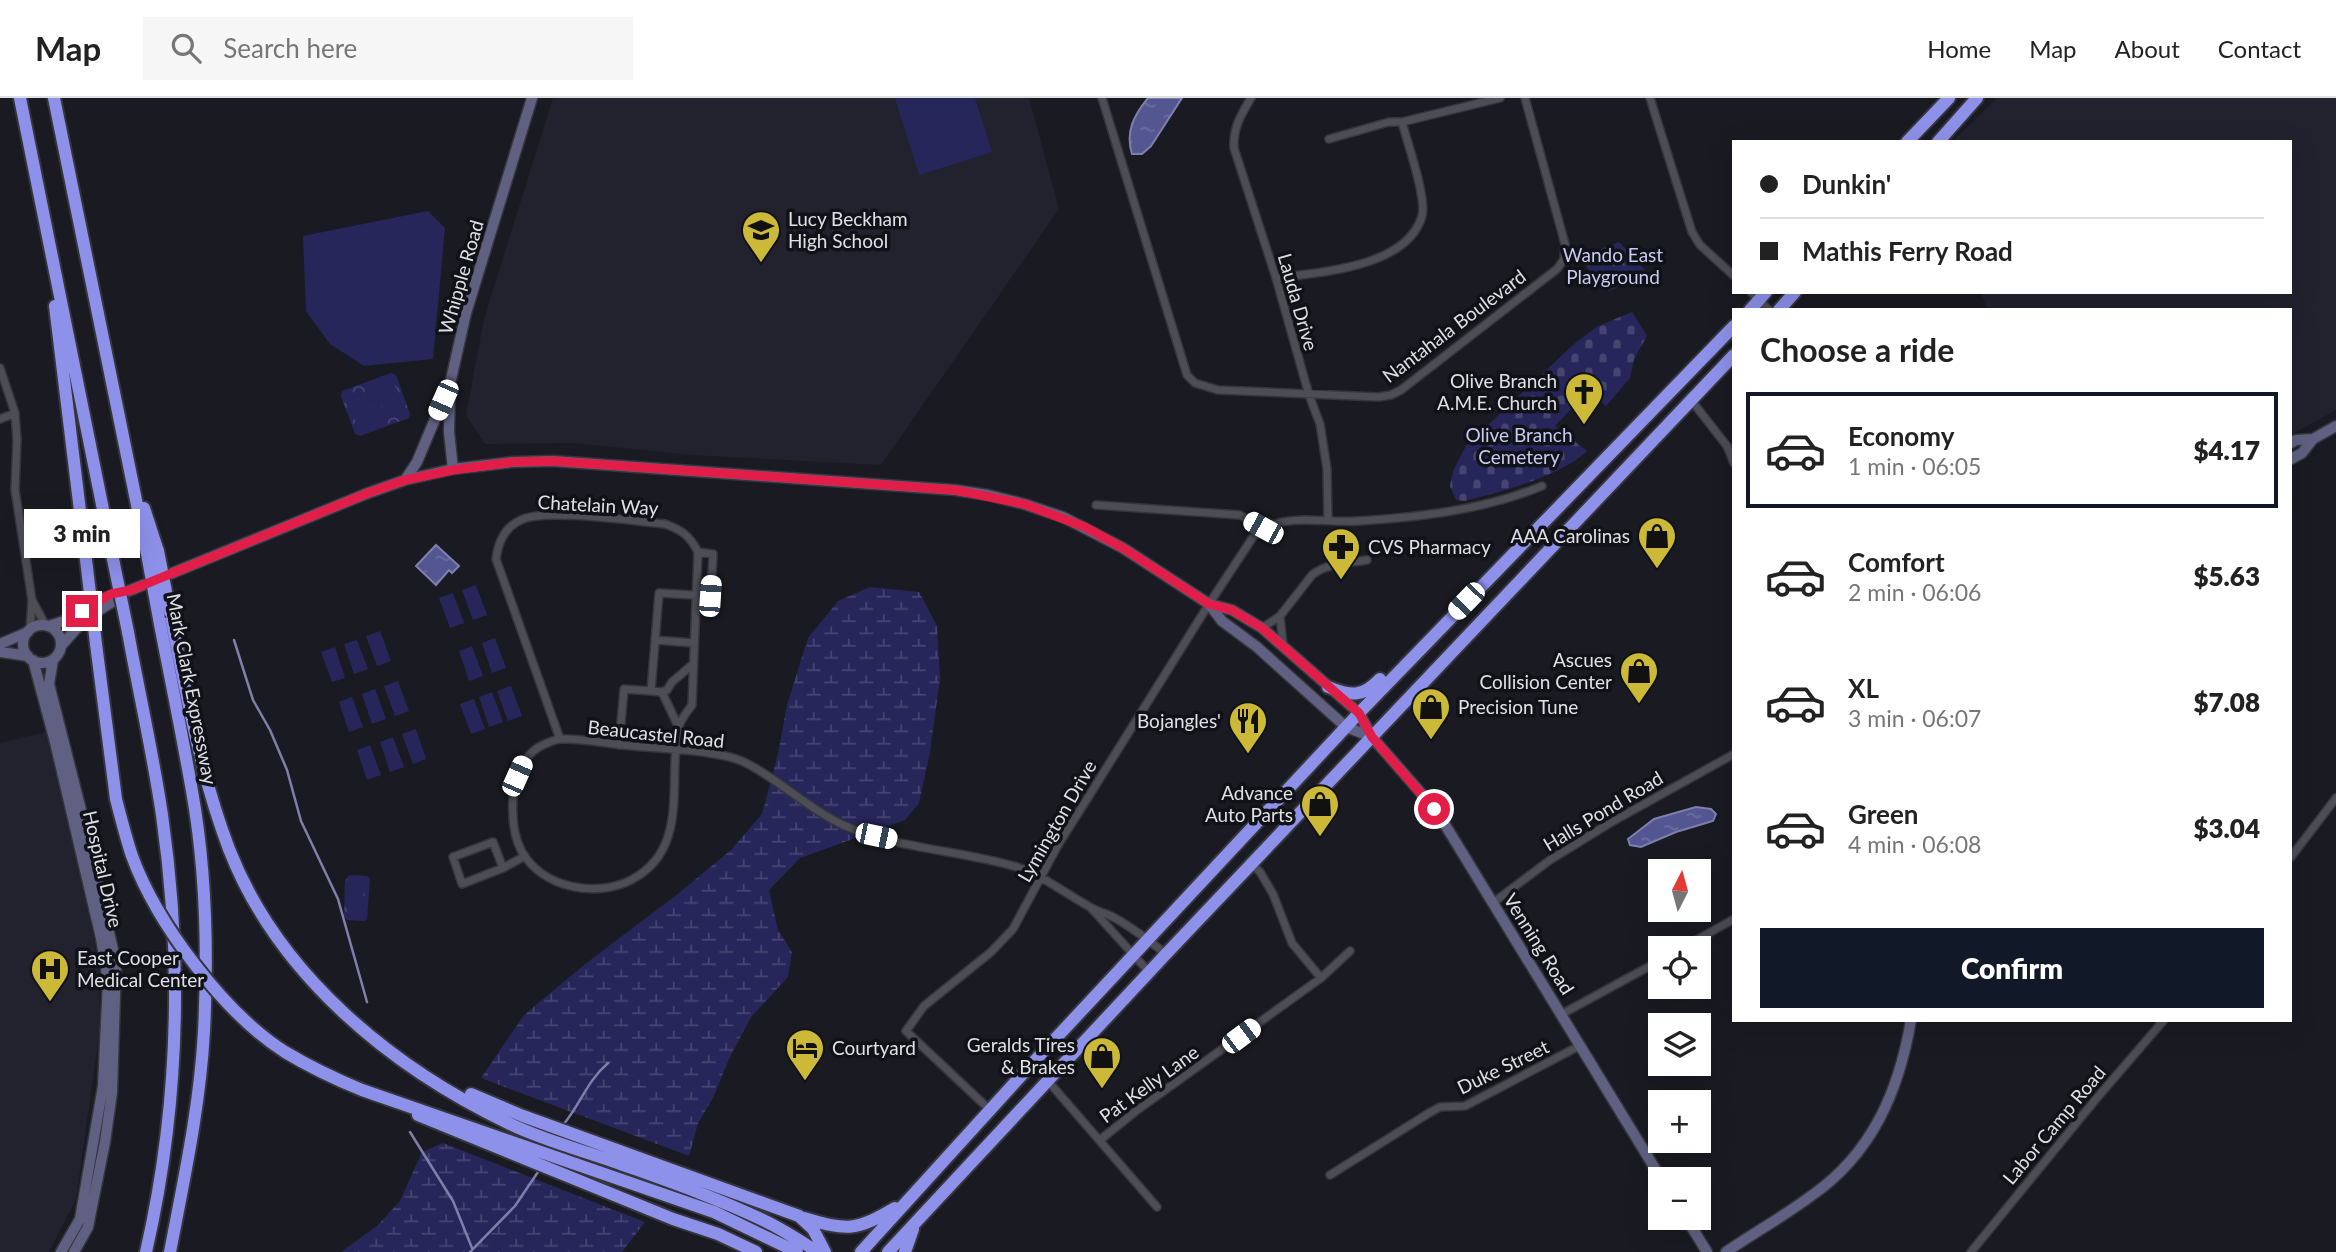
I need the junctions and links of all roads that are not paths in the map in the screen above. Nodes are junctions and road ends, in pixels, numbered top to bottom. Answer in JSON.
{"nodes":[{"id":1,"x":20,"y":98,"type":"edge"},
{"id":2,"x":54,"y":98,"type":"edge"},
{"id":3,"x":532,"y":98,"type":"edge"},
{"id":4,"x":1102,"y":98,"type":"edge"},
{"id":5,"x":1251,"y":98,"type":"edge"},
{"id":6,"x":1500,"y":98,"type":"edge"},
{"id":7,"x":1525,"y":98,"type":"edge"},
{"id":8,"x":1650,"y":98,"type":"edge"},
{"id":9,"x":1949,"y":98,"type":"edge"},
{"id":10,"x":1977,"y":98,"type":"edge"},
{"id":11,"x":1402,"y":122,"type":"junction"},
{"id":12,"x":1329,"y":139,"type":"dead end"},
{"id":13,"x":1909,"y":140,"type":"edge"},
{"id":14,"x":1940,"y":140,"type":"edge"},
{"id":15,"x":43,"y":208,"type":"junction"},
{"id":16,"x":1732,"y":274,"type":"edge"},
{"id":17,"x":1276,"y":278,"type":"junction"},
{"id":18,"x":1794,"y":294,"type":"edge"},
{"id":19,"x":1781,"y":308,"type":"edge"},
{"id":20,"x":1732,"y":328,"type":"edge"},
{"id":21,"x":1732,"y":357,"type":"edge"},
{"id":22,"x":0,"y":369,"type":"edge"},
{"id":23,"x":450,"y":384,"type":"junction"},
{"id":24,"x":1309,"y":395,"type":"junction"},
{"id":25,"x":1691,"y":400,"type":"junction"},
{"id":26,"x":15,"y":413,"type":"junction"},
{"id":27,"x":0,"y":419,"type":"edge"},
{"id":28,"x":2336,"y":426,"type":"edge"},
{"id":29,"x":2313,"y":439,"type":"junction"},
{"id":30,"x":2292,"y":442,"type":"edge"},
{"id":31,"x":1732,"y":458,"type":"edge"},
{"id":32,"x":2292,"y":458,"type":"edge"},
{"id":33,"x":453,"y":470,"type":"junction"},
{"id":34,"x":405,"y":480,"type":"junction"},
{"id":35,"x":1542,"y":486,"type":"dead end"},
{"id":36,"x":1096,"y":505,"type":"dead end"},
{"id":37,"x":1328,"y":520,"type":"junction"},
{"id":38,"x":1263,"y":528,"type":"junction"},
{"id":39,"x":698,"y":552,"type":"junction"},
{"id":40,"x":1367,"y":560,"type":"dead end"},
{"id":41,"x":131,"y":590,"type":"junction"},
{"id":42,"x":696,"y":595,"type":"junction"},
{"id":43,"x":32,"y":600,"type":"junction"},
{"id":44,"x":1209,"y":604,"type":"junction"},
{"id":45,"x":165,"y":616,"type":"junction"},
{"id":46,"x":1280,"y":616,"type":"junction"},
{"id":47,"x":47,"y":626,"type":"junction"},
{"id":48,"x":1262,"y":628,"type":"junction"},
{"id":49,"x":29,"y":630,"type":"junction"},
{"id":50,"x":655,"y":640,"type":"junction"},
{"id":51,"x":694,"y":643,"type":"junction"},
{"id":52,"x":0,"y":644,"type":"edge"},
{"id":53,"x":1283,"y":645,"type":"junction"},
{"id":54,"x":61,"y":646,"type":"junction"},
{"id":55,"x":0,"y":652,"type":"edge"},
{"id":56,"x":30,"y":658,"type":"junction"},
{"id":57,"x":53,"y":660,"type":"junction"},
{"id":58,"x":1408,"y":662,"type":"junction"},
{"id":59,"x":694,"y":664,"type":"junction"},
{"id":60,"x":1328,"y":687,"type":"junction"},
{"id":61,"x":651,"y":691,"type":"junction"},
{"id":62,"x":662,"y":692,"type":"junction"},
{"id":63,"x":1359,"y":713,"type":"junction"},
{"id":64,"x":678,"y":726,"type":"junction"},
{"id":65,"x":1346,"y":727,"type":"junction"},
{"id":66,"x":1372,"y":737,"type":"junction"},
{"id":67,"x":560,"y":739,"type":"junction"},
{"id":68,"x":619,"y":745,"type":"junction"},
{"id":69,"x":677,"y":751,"type":"junction"},
{"id":70,"x":1732,"y":755,"type":"edge"},
{"id":71,"x":2336,"y":798,"type":"edge"},
{"id":72,"x":526,"y":856,"type":"junction"},
{"id":73,"x":2292,"y":856,"type":"edge"},
{"id":74,"x":1251,"y":864,"type":"junction"},
{"id":75,"x":503,"y":868,"type":"junction"},
{"id":76,"x":1040,"y":877,"type":"junction"},
{"id":77,"x":1494,"y":902,"type":"junction"},
{"id":78,"x":1092,"y":908,"type":"junction"},
{"id":79,"x":1732,"y":920,"type":"edge"},
{"id":80,"x":1704,"y":936,"type":"edge"},
{"id":81,"x":1147,"y":939,"type":"junction"},
{"id":82,"x":1350,"y":951,"type":"dead end"},
{"id":83,"x":1166,"y":954,"type":"junction"},
{"id":84,"x":1133,"y":955,"type":"junction"},
{"id":85,"x":1648,"y":967,"type":"edge"},
{"id":86,"x":1149,"y":972,"type":"junction"},
{"id":87,"x":1321,"y":978,"type":"junction"},
{"id":88,"x":1562,"y":1014,"type":"junction"},
{"id":89,"x":1911,"y":1022,"type":"edge"},
{"id":90,"x":2162,"y":1022,"type":"edge"},
{"id":91,"x":1581,"y":1045,"type":"junction"},
{"id":92,"x":1048,"y":1081,"type":"junction"},
{"id":93,"x":435,"y":1082,"type":"junction"},
{"id":94,"x":368,"y":1092,"type":"junction"},
{"id":95,"x":990,"y":1110,"type":"junction"},
{"id":96,"x":1100,"y":1140,"type":"junction"},
{"id":97,"x":1654,"y":1167,"type":"edge"},
{"id":98,"x":1329,"y":1175,"type":"dead end"},
{"id":99,"x":686,"y":1195,"type":"junction"},
{"id":100,"x":905,"y":1203,"type":"junction"},
{"id":101,"x":1157,"y":1207,"type":"dead end"},
{"id":102,"x":799,"y":1216,"type":"junction"},
{"id":103,"x":916,"y":1222,"type":"junction"},
{"id":104,"x":1693,"y":1230,"type":"edge"},
{"id":105,"x":61,"y":1252,"type":"edge"},
{"id":106,"x":74,"y":1252,"type":"edge"},
{"id":107,"x":146,"y":1252,"type":"edge"},
{"id":108,"x":170,"y":1252,"type":"edge"},
{"id":109,"x":756,"y":1252,"type":"edge"},
{"id":110,"x":797,"y":1252,"type":"edge"},
{"id":111,"x":818,"y":1252,"type":"edge"},
{"id":112,"x":825,"y":1252,"type":"edge"},
{"id":113,"x":861,"y":1252,"type":"edge"},
{"id":114,"x":888,"y":1252,"type":"edge"},
{"id":115,"x":905,"y":1252,"type":"edge"},
{"id":116,"x":1707,"y":1252,"type":"edge"},
{"id":117,"x":1726,"y":1252,"type":"edge"},
{"id":118,"x":1970,"y":1252,"type":"edge"}],
"edges":[{"from":1,"to":15,"type":"highway"},
{"from":2,"to":45,"type":"highway","name":"Mark Clark Expressway","bridge":true},
{"from":3,"to":23,"type":"main road","name":"Whipple Road"},
{"from":4,"to":24,"type":"street","name":"Nantahala Boulevard"},
{"from":5,"to":17,"type":"street","name":"Lauda Drive"},
{"from":6,"to":11,"type":"street"},
{"from":7,"to":24,"type":"street","name":"Nantahala Boulevard"},
{"from":8,"to":16,"type":"street"},
{"from":9,"to":13,"type":"highway"},
{"from":10,"to":14,"type":"highway"},
{"from":11,"to":12,"type":"street"},
{"from":11,"to":17,"type":"street"},
{"from":15,"to":94,"type":"highway","bridge":true},
{"from":15,"to":107,"type":"highway","bridge":true},
{"from":17,"to":24,"type":"street","name":"Lauda Drive"},
{"from":18,"to":19,"type":"highway"},
{"from":20,"to":58,"type":"highway"},
{"from":21,"to":25,"type":"highway"},
{"from":22,"to":26,"type":"street"},
{"from":23,"to":33,"type":"main road","name":"Whipple Road"},
{"from":23,"to":34,"type":"main road"},
{"from":24,"to":37,"type":"street","name":"Lauda Drive"},
{"from":25,"to":31,"type":"street"},
{"from":25,"to":66,"type":"highway"},
{"from":26,"to":27,"type":"street"},
{"from":26,"to":43,"type":"street"},
{"from":28,"to":29,"type":"main road"},
{"from":29,"to":30,"type":"main road"},
{"from":29,"to":32,"type":"main road"},
{"from":33,"to":34,"type":"main road"},
{"from":33,"to":44,"type":"main road"},
{"from":34,"to":41,"type":"main road"},
{"from":35,"to":37,"type":"street"},
{"from":36,"to":38,"type":"street"},
{"from":37,"to":38,"type":"street"},
{"from":38,"to":44,"type":"street"},
{"from":39,"to":42,"type":"street"},
{"from":39,"to":42,"type":"street","name":"Chatelain Way"},
{"from":39,"to":67,"type":"street","name":"Chatelain Way"},
{"from":40,"to":46,"type":"street"},
{"from":41,"to":47,"type":"main road"},
{"from":41,"to":54,"type":"main road"},
{"from":42,"to":50,"type":"street"},
{"from":42,"to":51,"type":"street"},
{"from":43,"to":47,"type":"street"},
{"from":43,"to":49,"type":"street"},
{"from":44,"to":48,"type":"main road"},
{"from":44,"to":65,"type":"main road"},
{"from":44,"to":76,"type":"street","name":"Lymington Drive"},
{"from":45,"to":93,"type":"highway"},
{"from":45,"to":108,"type":"highway","name":"Mark Clark Expressway"},
{"from":46,"to":48,"type":"street"},
{"from":46,"to":53,"type":"street"},
{"from":47,"to":49,"type":"main road"},
{"from":47,"to":54,"type":"main road"},
{"from":48,"to":53,"type":"main road"},
{"from":49,"to":52,"type":"main road"},
{"from":49,"to":56,"type":"main road"},
{"from":50,"to":51,"type":"street"},
{"from":50,"to":61,"type":"street"},
{"from":51,"to":59,"type":"street"},
{"from":53,"to":60,"type":"main road"},
{"from":54,"to":57,"type":"main road"},
{"from":55,"to":56,"type":"main road"},
{"from":56,"to":57,"type":"main road"},
{"from":56,"to":105,"type":"main road","name":"Hospital Drive"},
{"from":57,"to":106,"type":"main road","name":"Hospital Drive"},
{"from":58,"to":60,"type":"highway"},
{"from":58,"to":63,"type":"highway"},
{"from":59,"to":62,"type":"street"},
{"from":59,"to":64,"type":"street"},
{"from":60,"to":63,"type":"main road"},
{"from":61,"to":62,"type":"street"},
{"from":61,"to":68,"type":"street"},
{"from":62,"to":64,"type":"street"},
{"from":63,"to":65,"type":"highway"},
{"from":63,"to":66,"type":"main road","name":"Venning Road"},
{"from":64,"to":69,"type":"street"},
{"from":65,"to":66,"type":"main road"},
{"from":65,"to":81,"type":"highway"},
{"from":66,"to":74,"type":"highway"},
{"from":66,"to":77,"type":"main road","name":"Venning Road"},
{"from":67,"to":68,"type":"street","name":"Beaucastel Road"},
{"from":67,"to":72,"type":"street"},
{"from":68,"to":69,"type":"street","name":"Beaucastel Road"},
{"from":69,"to":72,"type":"street"},
{"from":69,"to":76,"type":"street","name":"Beaucastel Road"},
{"from":70,"to":77,"type":"street","name":"Halls Pond Road"},
{"from":71,"to":73,"type":"street"},
{"from":72,"to":75,"type":"street"},
{"from":74,"to":83,"type":"highway"},
{"from":74,"to":87,"type":"street"},
{"from":75,"to":75,"type":"street"},
{"from":76,"to":78,"type":"street","name":"Beaucastel Road"},
{"from":76,"to":95,"type":"street","name":"Lymington Drive"},
{"from":77,"to":88,"type":"main road","name":"Venning Road"},
{"from":78,"to":81,"type":"street","name":"Beaucastel Road"},
{"from":78,"to":84,"type":"street","name":"Beaucastel Road"},
{"from":79,"to":80,"type":"street"},
{"from":81,"to":83,"type":"street","name":"Beaucastel Road"},
{"from":81,"to":84,"type":"highway"},
{"from":82,"to":87,"type":"street","name":"Pat Kelly Lane"},
{"from":83,"to":86,"type":"highway"},
{"from":84,"to":86,"type":"street","name":"Beaucastel Road"},
{"from":84,"to":95,"type":"highway"},
{"from":85,"to":88,"type":"street"},
{"from":86,"to":92,"type":"highway"},
{"from":87,"to":96,"type":"street","name":"Pat Kelly Lane"},
{"from":88,"to":91,"type":"main road","name":"Venning Road"},
{"from":89,"to":117,"type":"main road"},
{"from":90,"to":118,"type":"street","name":"Labor Camp Road"},
{"from":91,"to":97,"type":"main road","name":"Venning Road"},
{"from":91,"to":98,"type":"street","name":"Duke Street"},
{"from":92,"to":96,"type":"street"},
{"from":92,"to":103,"type":"highway"},
{"from":93,"to":99,"type":"highway"},
{"from":93,"to":102,"type":"highway"},
{"from":94,"to":99,"type":"highway"},
{"from":94,"to":109,"type":"highway"},
{"from":95,"to":100,"type":"highway"},
{"from":96,"to":101,"type":"street"},
{"from":99,"to":110,"type":"highway"},
{"from":99,"to":111,"type":"highway"},
{"from":100,"to":102,"type":"highway"},
{"from":100,"to":113,"type":"highway"},
{"from":102,"to":112,"type":"highway"},
{"from":103,"to":114,"type":"highway"},
{"from":103,"to":115,"type":"highway"},
{"from":104,"to":116,"type":"main road"}]}
